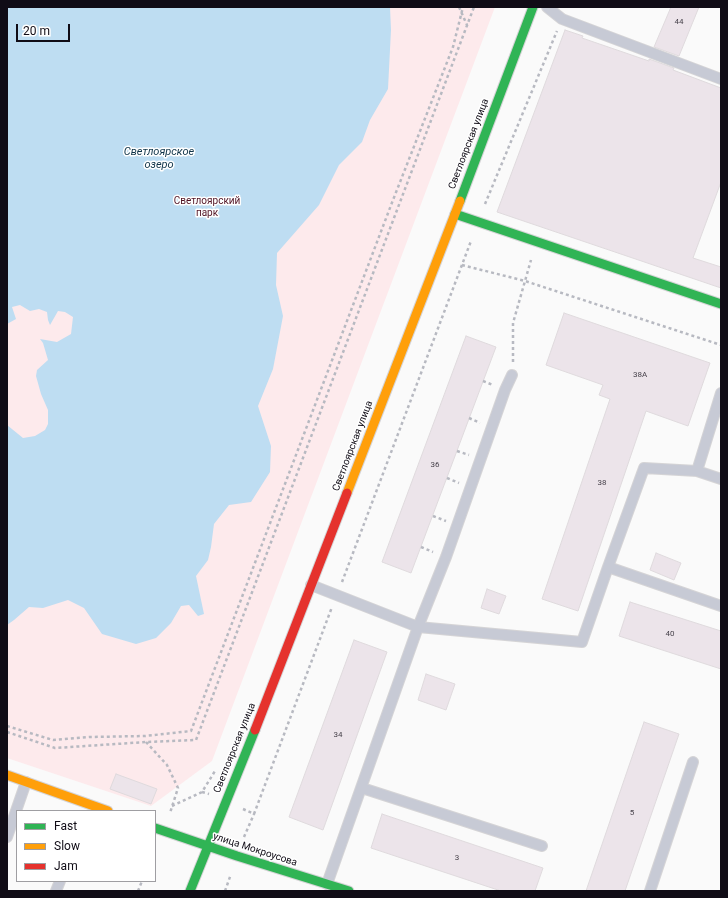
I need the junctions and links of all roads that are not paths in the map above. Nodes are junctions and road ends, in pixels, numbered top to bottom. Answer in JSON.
{"nodes":[{"id":1,"x":532,"y":7,"type":"edge"},
{"id":2,"x":547,"y":7,"type":"edge"},
{"id":3,"x":721,"y":78,"type":"edge"},
{"id":4,"x":455,"y":214,"type":"junction"},
{"id":5,"x":721,"y":304,"type":"edge"},
{"id":6,"x":512,"y":375,"type":"road end"},
{"id":7,"x":721,"y":393,"type":"edge"},
{"id":8,"x":696,"y":471,"type":"junction"},
{"id":9,"x":721,"y":479,"type":"edge"},
{"id":10,"x":608,"y":567,"type":"junction"},
{"id":11,"x":310,"y":585,"type":"junction"},
{"id":12,"x":721,"y":606,"type":"edge"},
{"id":13,"x":418,"y":627,"type":"junction"},
{"id":14,"x":694,"y":762,"type":"dead end"},
{"id":15,"x":7,"y":775,"type":"edge"},
{"id":16,"x":26,"y":782,"type":"junction"},
{"id":17,"x":362,"y":788,"type":"junction"},
{"id":18,"x":85,"y":807,"type":"edge"},
{"id":19,"x":16,"y":810,"type":"edge"},
{"id":20,"x":102,"y":810,"type":"edge"},
{"id":21,"x":16,"y":811,"type":"edge"},
{"id":22,"x":156,"y":828,"type":"edge"},
{"id":23,"x":7,"y":837,"type":"edge"},
{"id":24,"x":207,"y":846,"type":"junction"},
{"id":25,"x":542,"y":846,"type":"dead end"},
{"id":26,"x":327,"y":884,"type":"junction"},
{"id":27,"x":190,"y":891,"type":"edge"},
{"id":28,"x":347,"y":891,"type":"edge"},
{"id":29,"x":650,"y":891,"type":"edge"}],
"edges":[{"from":1,"to":4,"type":"main road","name":"Светлоярская улица"},
{"from":2,"to":3,"type":"lane"},
{"from":4,"to":5,"type":"main road"},
{"from":4,"to":11,"type":"main road","name":"Светлоярская улица"},
{"from":6,"to":13,"type":"lane"},
{"from":7,"to":8,"type":"lane"},
{"from":8,"to":9,"type":"lane"},
{"from":8,"to":10,"type":"lane"},
{"from":10,"to":12,"type":"lane"},
{"from":10,"to":13,"type":"lane"},
{"from":11,"to":13,"type":"lane"},
{"from":11,"to":24,"type":"main road","name":"Светлоярская улица"},
{"from":13,"to":17,"type":"lane"},
{"from":14,"to":29,"type":"lane"},
{"from":15,"to":16,"type":"main road"},
{"from":16,"to":18,"type":"main road"},
{"from":16,"to":19,"type":"lane"},
{"from":17,"to":25,"type":"lane"},
{"from":17,"to":26,"type":"lane"},
{"from":18,"to":20,"type":"main road"},
{"from":21,"to":23,"type":"lane"},
{"from":22,"to":24,"type":"main road","name":"улица Мокроусова"},
{"from":24,"to":26,"type":"main road","name":"улица Мокроусова"},
{"from":24,"to":27,"type":"main road","name":"Светлоярская улица"},
{"from":26,"to":28,"type":"main road","name":"улица Мокроусова"}]}
